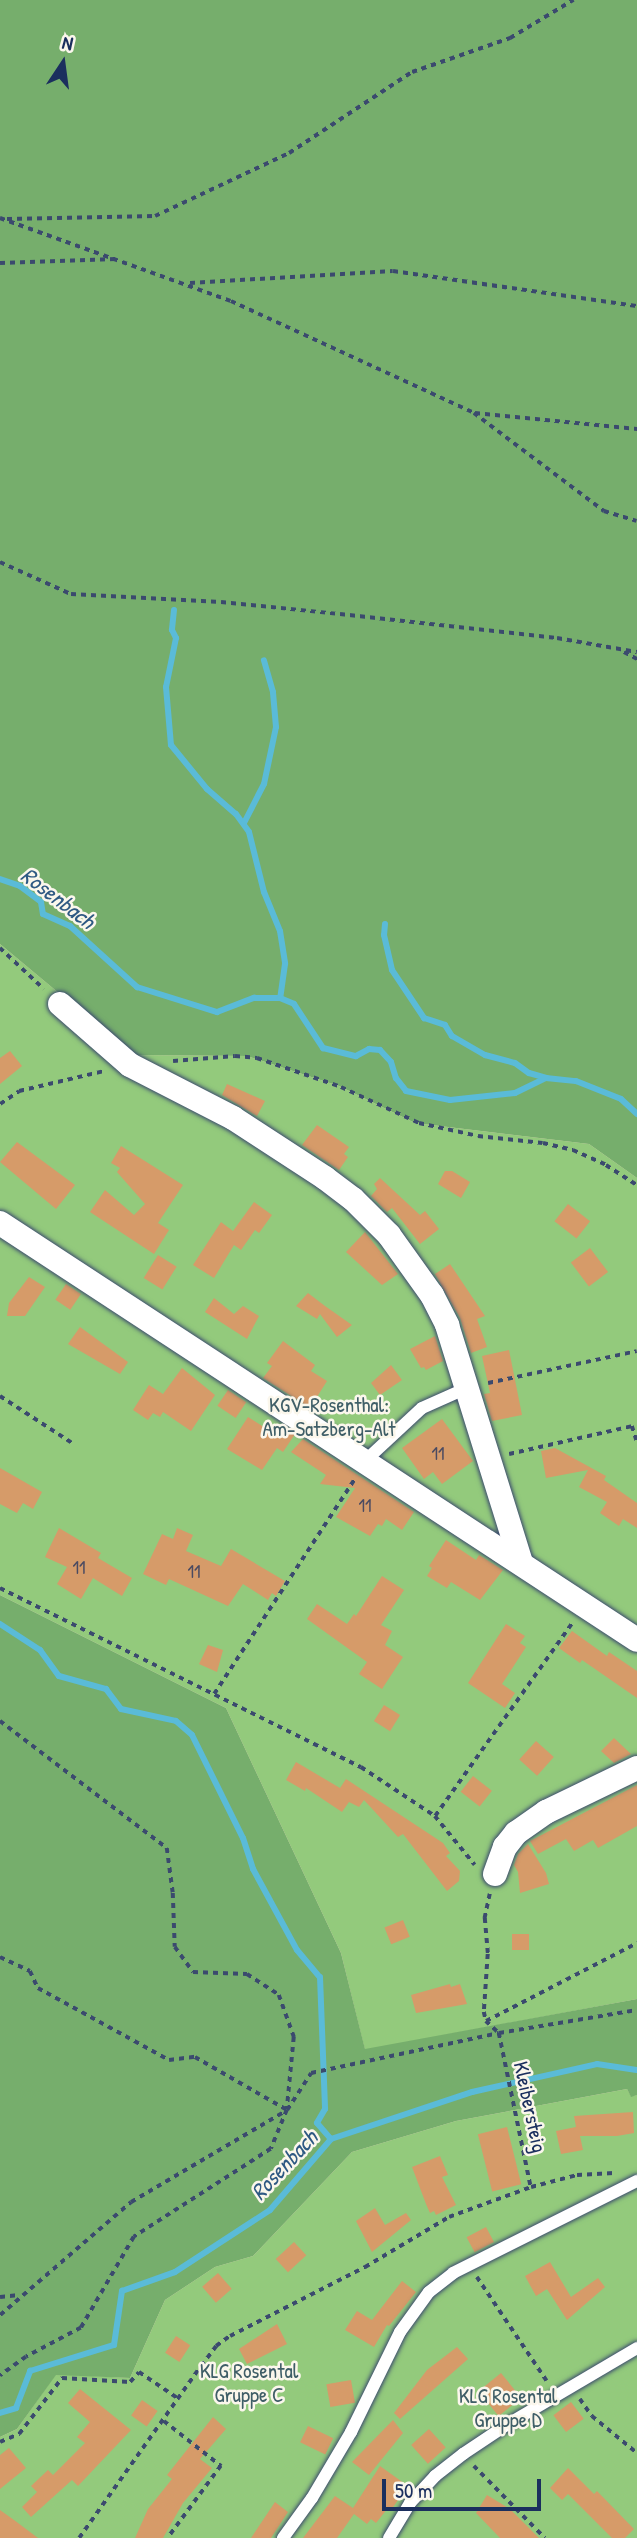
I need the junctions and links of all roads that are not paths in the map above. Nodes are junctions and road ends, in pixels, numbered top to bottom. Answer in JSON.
{"nodes":[{"id":1,"x":60,"y":1004,"type":"road end"},
{"id":2,"x":0,"y":1223,"type":"edge"},
{"id":3,"x":468,"y":1387,"type":"junction"},
{"id":4,"x":366,"y":1460,"type":"junction"},
{"id":5,"x":521,"y":1563,"type":"junction"},
{"id":6,"x":637,"y":1640,"type":"edge"},
{"id":7,"x":637,"y":1768,"type":"edge"},
{"id":8,"x":495,"y":1874,"type":"road end"},
{"id":9,"x":637,"y":2181,"type":"edge"},
{"id":10,"x":637,"y":2348,"type":"edge"},
{"id":11,"x":283,"y":2538,"type":"edge"},
{"id":12,"x":389,"y":2538,"type":"edge"}],
"edges":[{"from":1,"to":3,"type":"street"},
{"from":2,"to":4,"type":"street"},
{"from":3,"to":4,"type":"lane"},
{"from":3,"to":5,"type":"street"},
{"from":4,"to":5,"type":"street"},
{"from":5,"to":6,"type":"street"},
{"from":7,"to":8,"type":"street"},
{"from":9,"to":11,"type":"lane"},
{"from":10,"to":12,"type":"lane"}]}
